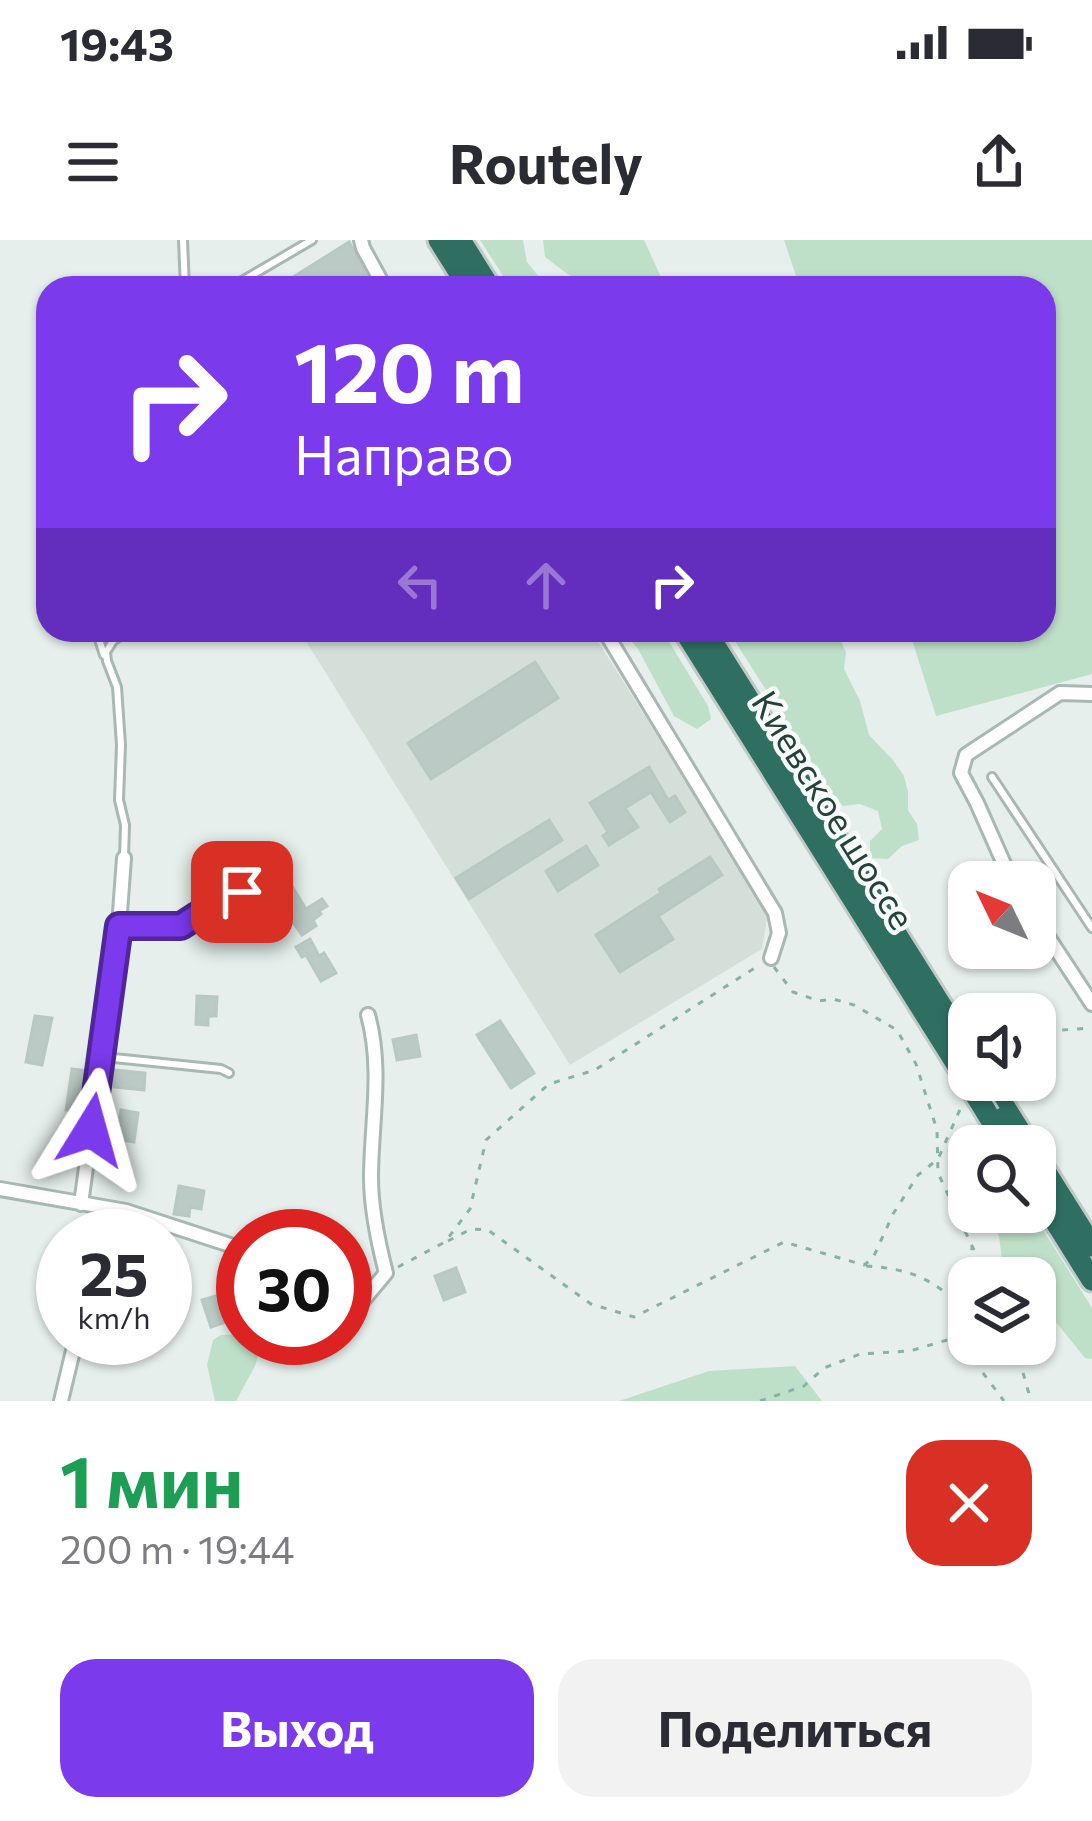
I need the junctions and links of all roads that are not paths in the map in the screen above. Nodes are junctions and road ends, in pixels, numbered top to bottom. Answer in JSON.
{"nodes":[{"id":1,"x":183,"y":240,"type":"edge"},
{"id":2,"x":313,"y":240,"type":"edge"},
{"id":3,"x":361,"y":240,"type":"edge"},
{"id":4,"x":439,"y":240,"type":"edge"},
{"id":5,"x":460,"y":240,"type":"edge"},
{"id":6,"x":184,"y":276,"type":"edge"},
{"id":7,"x":251,"y":276,"type":"edge"},
{"id":8,"x":375,"y":276,"type":"edge"},
{"id":9,"x":462,"y":276,"type":"edge"},
{"id":10,"x":482,"y":276,"type":"edge"},
{"id":11,"x":100,"y":642,"type":"edge"},
{"id":12,"x":112,"y":642,"type":"edge"},
{"id":13,"x":611,"y":642,"type":"edge"},
{"id":14,"x":692,"y":642,"type":"edge"},
{"id":15,"x":713,"y":642,"type":"edge"},
{"id":16,"x":106,"y":661,"type":"junction"},
{"id":17,"x":1092,"y":694,"type":"edge"},
{"id":18,"x":992,"y":777,"type":"dead end"},
{"id":19,"x":124,"y":858,"type":"joint"},
{"id":20,"x":1003,"y":861,"type":"edge"},
{"id":21,"x":242,"y":892,"type":"dead end"},
{"id":22,"x":119,"y":926,"type":"junction"},
{"id":23,"x":1092,"y":928,"type":"edge"},
{"id":24,"x":1056,"y":948,"type":"edge"},
{"id":25,"x":771,"y":958,"type":"road end"},
{"id":26,"x":1092,"y":1004,"type":"edge"},
{"id":27,"x":368,"y":1016,"type":"dead end"},
{"id":28,"x":948,"y":1017,"type":"edge"},
{"id":29,"x":948,"y":1036,"type":"edge"},
{"id":30,"x":101,"y":1057,"type":"junction"},
{"id":31,"x":229,"y":1073,"type":"dead end"},
{"id":32,"x":992,"y":1101,"type":"edge"},
{"id":33,"x":1012,"y":1125,"type":"edge"},
{"id":34,"x":0,"y":1189,"type":"edge"},
{"id":35,"x":1056,"y":1189,"type":"edge"},
{"id":36,"x":81,"y":1204,"type":"junction"},
{"id":37,"x":104,"y":1208,"type":"joint"},
{"id":38,"x":1056,"y":1223,"type":"edge"},
{"id":39,"x":216,"y":1241,"type":"edge"},
{"id":40,"x":1092,"y":1246,"type":"edge"},
{"id":41,"x":1092,"y":1280,"type":"edge"},
{"id":42,"x":372,"y":1290,"type":"edge"},
{"id":43,"x":70,"y":1365,"type":"edge"},
{"id":44,"x":61,"y":1401,"type":"edge"}],
"edges":[{"from":1,"to":6,"type":"lane"},
{"from":2,"to":7,"type":"lane"},
{"from":3,"to":8,"type":"street"},
{"from":4,"to":9,"type":"highway"},
{"from":5,"to":10,"type":"highway"},
{"from":11,"to":16,"type":"lane"},
{"from":12,"to":16,"type":"lane"},
{"from":13,"to":25,"type":"street"},
{"from":14,"to":29,"type":"highway","name":"Киевское шоссе"},
{"from":15,"to":28,"type":"highway","name":"Киевское шоссе"},
{"from":16,"to":19,"type":"lane"},
{"from":17,"to":20,"type":"street"},
{"from":18,"to":23,"type":"lane"},
{"from":19,"to":22,"type":"street"},
{"from":21,"to":22,"type":"lane"},
{"from":22,"to":30,"type":"street"},
{"from":24,"to":26,"type":"street"},
{"from":27,"to":42,"type":"street"},
{"from":30,"to":31,"type":"lane"},
{"from":30,"to":36,"type":"street"},
{"from":32,"to":33,"type":"highway","name":"Киевское шоссе"},
{"from":34,"to":36,"type":"street"},
{"from":35,"to":40,"type":"highway"},
{"from":36,"to":37,"type":"street"},
{"from":37,"to":39,"type":"street"},
{"from":38,"to":41,"type":"highway"},
{"from":43,"to":44,"type":"street"}]}
